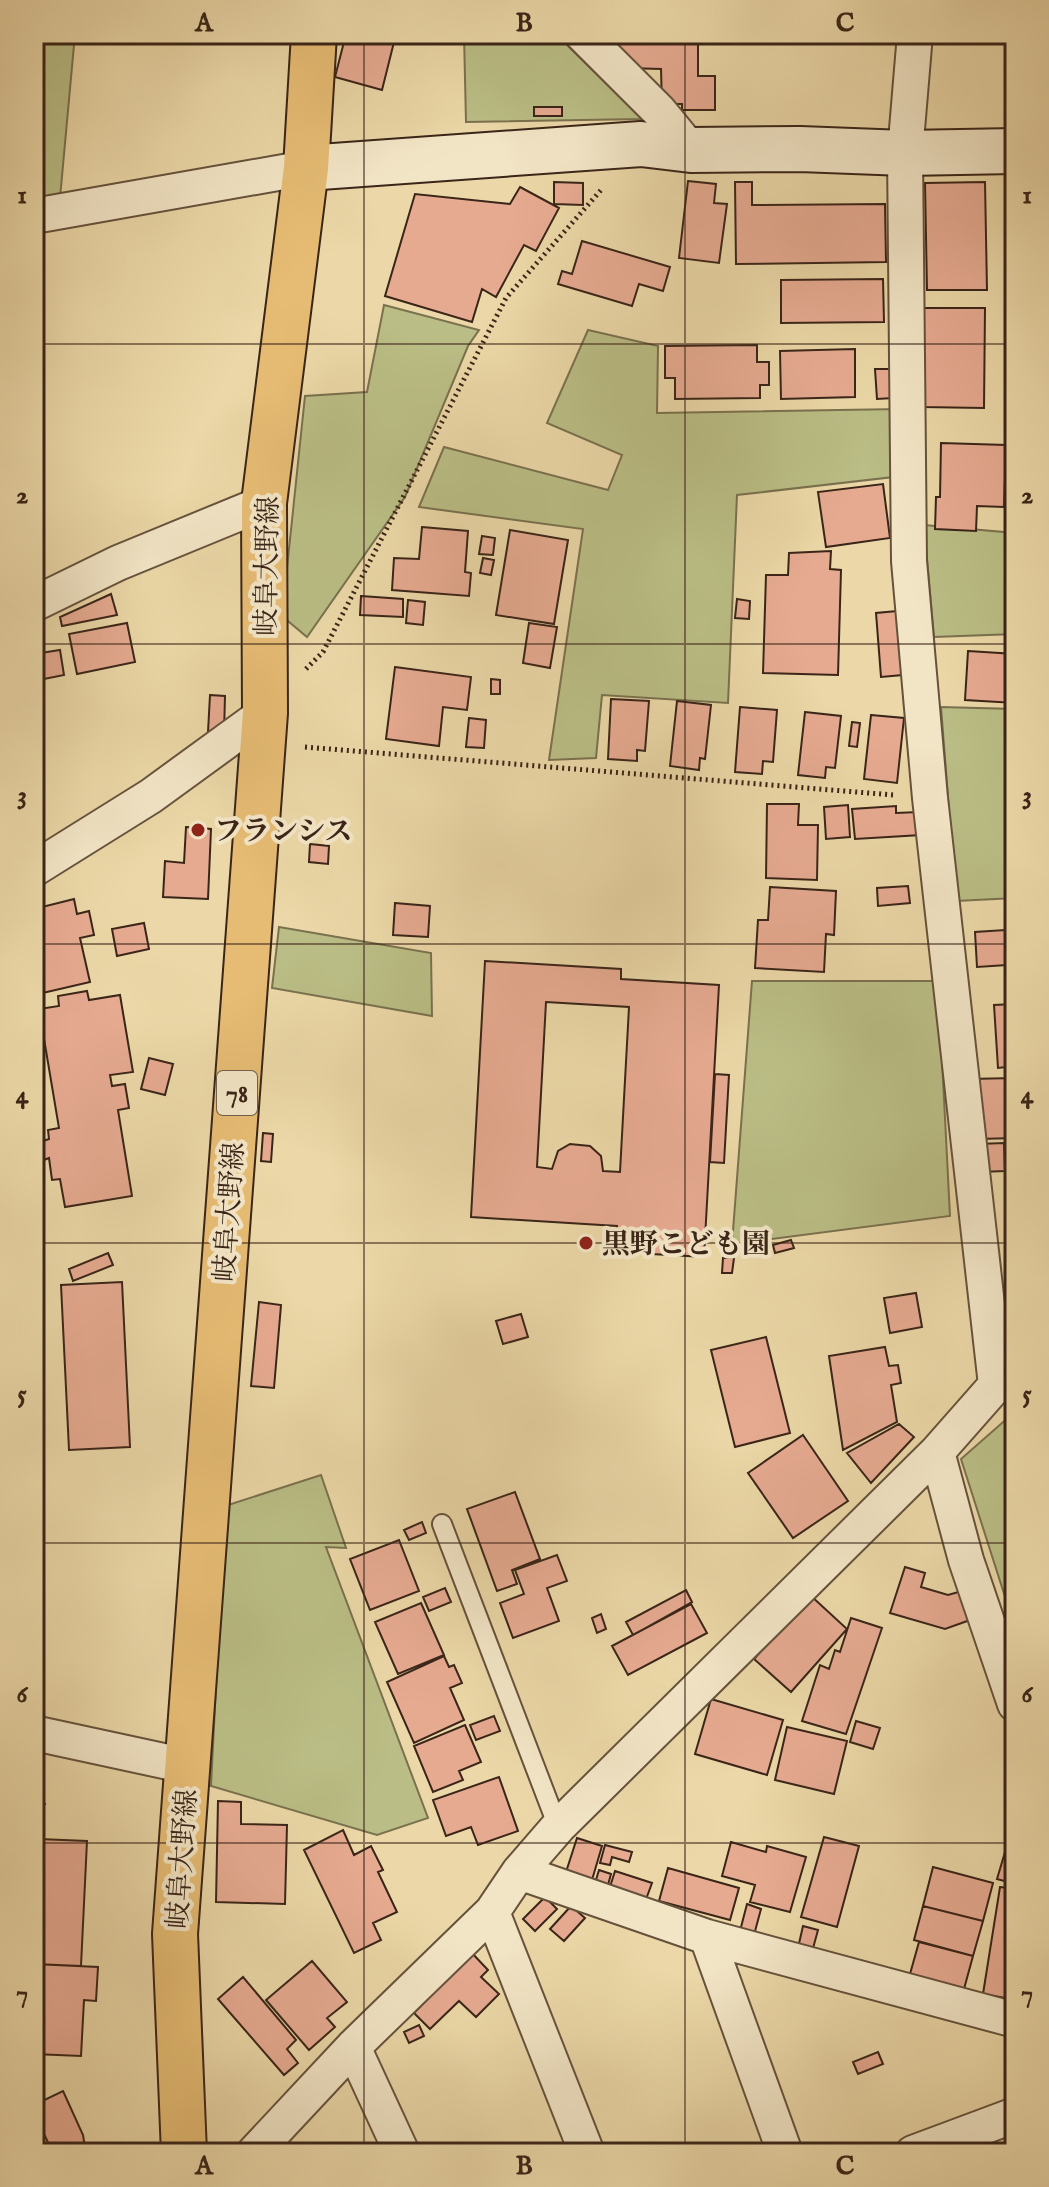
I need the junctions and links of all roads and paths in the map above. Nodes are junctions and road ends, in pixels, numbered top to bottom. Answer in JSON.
{"nodes":[{"id":1,"x":314,"y":34,"type":"edge"},
{"id":2,"x":582,"y":34,"type":"edge"},
{"id":3,"x":915,"y":34,"type":"edge"},
{"id":4,"x":641,"y":144,"type":"junction"},
{"id":5,"x":691,"y":150,"type":"junction"},
{"id":6,"x":1015,"y":151,"type":"edge"},
{"id":7,"x":905,"y":153,"type":"junction"},
{"id":8,"x":306,"y":168,"type":"junction"},
{"id":9,"x":34,"y":216,"type":"edge"},
{"id":10,"x":264,"y":503,"type":"junction"},
{"id":11,"x":34,"y":604,"type":"edge"},
{"id":12,"x":265,"y":713,"type":"junction"},
{"id":13,"x":930,"y":798,"type":"junction"},
{"id":14,"x":34,"y":869,"type":"edge"},
{"id":15,"x":1006,"y":1376,"type":"edge"},
{"id":16,"x":937,"y":1452,"type":"junction"},
{"id":17,"x":442,"y":1524,"type":"dead end"},
{"id":18,"x":1015,"y":1704,"type":"edge"},
{"id":19,"x":34,"y":1733,"type":"edge"},
{"id":20,"x":187,"y":1766,"type":"junction"},
{"id":21,"x":558,"y":1827,"type":"junction"},
{"id":22,"x":519,"y":1872,"type":"junction"},
{"id":23,"x":492,"y":1912,"type":"junction"},
{"id":24,"x":707,"y":1937,"type":"junction"},
{"id":25,"x":1015,"y":2020,"type":"edge"},
{"id":26,"x":353,"y":2047,"type":"junction"},
{"id":27,"x":1015,"y":2115,"type":"edge"},
{"id":28,"x":184,"y":2153,"type":"edge"},
{"id":29,"x":254,"y":2153,"type":"edge"},
{"id":30,"x":402,"y":2153,"type":"edge"},
{"id":31,"x":587,"y":2153,"type":"edge"},
{"id":32,"x":785,"y":2153,"type":"edge"},
{"id":33,"x":913,"y":2153,"type":"edge"}],
"edges":[{"from":1,"to":8,"type":"main road","name":"岐阜大野線","number":"78"},
{"from":2,"to":5,"type":"street"},
{"from":3,"to":7,"type":"street"},
{"from":4,"to":5,"type":"street"},
{"from":4,"to":8,"type":"street"},
{"from":4,"to":12,"type":"path"},
{"from":5,"to":7,"type":"street"},
{"from":6,"to":7,"type":"street"},
{"from":7,"to":13,"type":"street"},
{"from":8,"to":9,"type":"street"},
{"from":8,"to":10,"type":"main road","name":"岐阜大野線","number":"78"},
{"from":10,"to":11,"type":"street"},
{"from":10,"to":12,"type":"main road","name":"岐阜大野線","number":"78"},
{"from":12,"to":13,"type":"path"},
{"from":12,"to":14,"type":"street"},
{"from":12,"to":20,"type":"main road","name":"岐阜大野線","number":"78"},
{"from":13,"to":15,"type":"street"},
{"from":15,"to":16,"type":"street"},
{"from":16,"to":18,"type":"street"},
{"from":16,"to":21,"type":"street"},
{"from":17,"to":21,"type":"lane"},
{"from":19,"to":20,"type":"street"},
{"from":20,"to":28,"type":"main road","name":"岐阜大野線","number":"78"},
{"from":21,"to":22,"type":"street"},
{"from":22,"to":23,"type":"street"},
{"from":22,"to":24,"type":"street"},
{"from":23,"to":26,"type":"street"},
{"from":23,"to":31,"type":"street"},
{"from":24,"to":25,"type":"street"},
{"from":24,"to":32,"type":"street"},
{"from":26,"to":29,"type":"street"},
{"from":26,"to":30,"type":"street"},
{"from":27,"to":33,"type":"street"}]}
